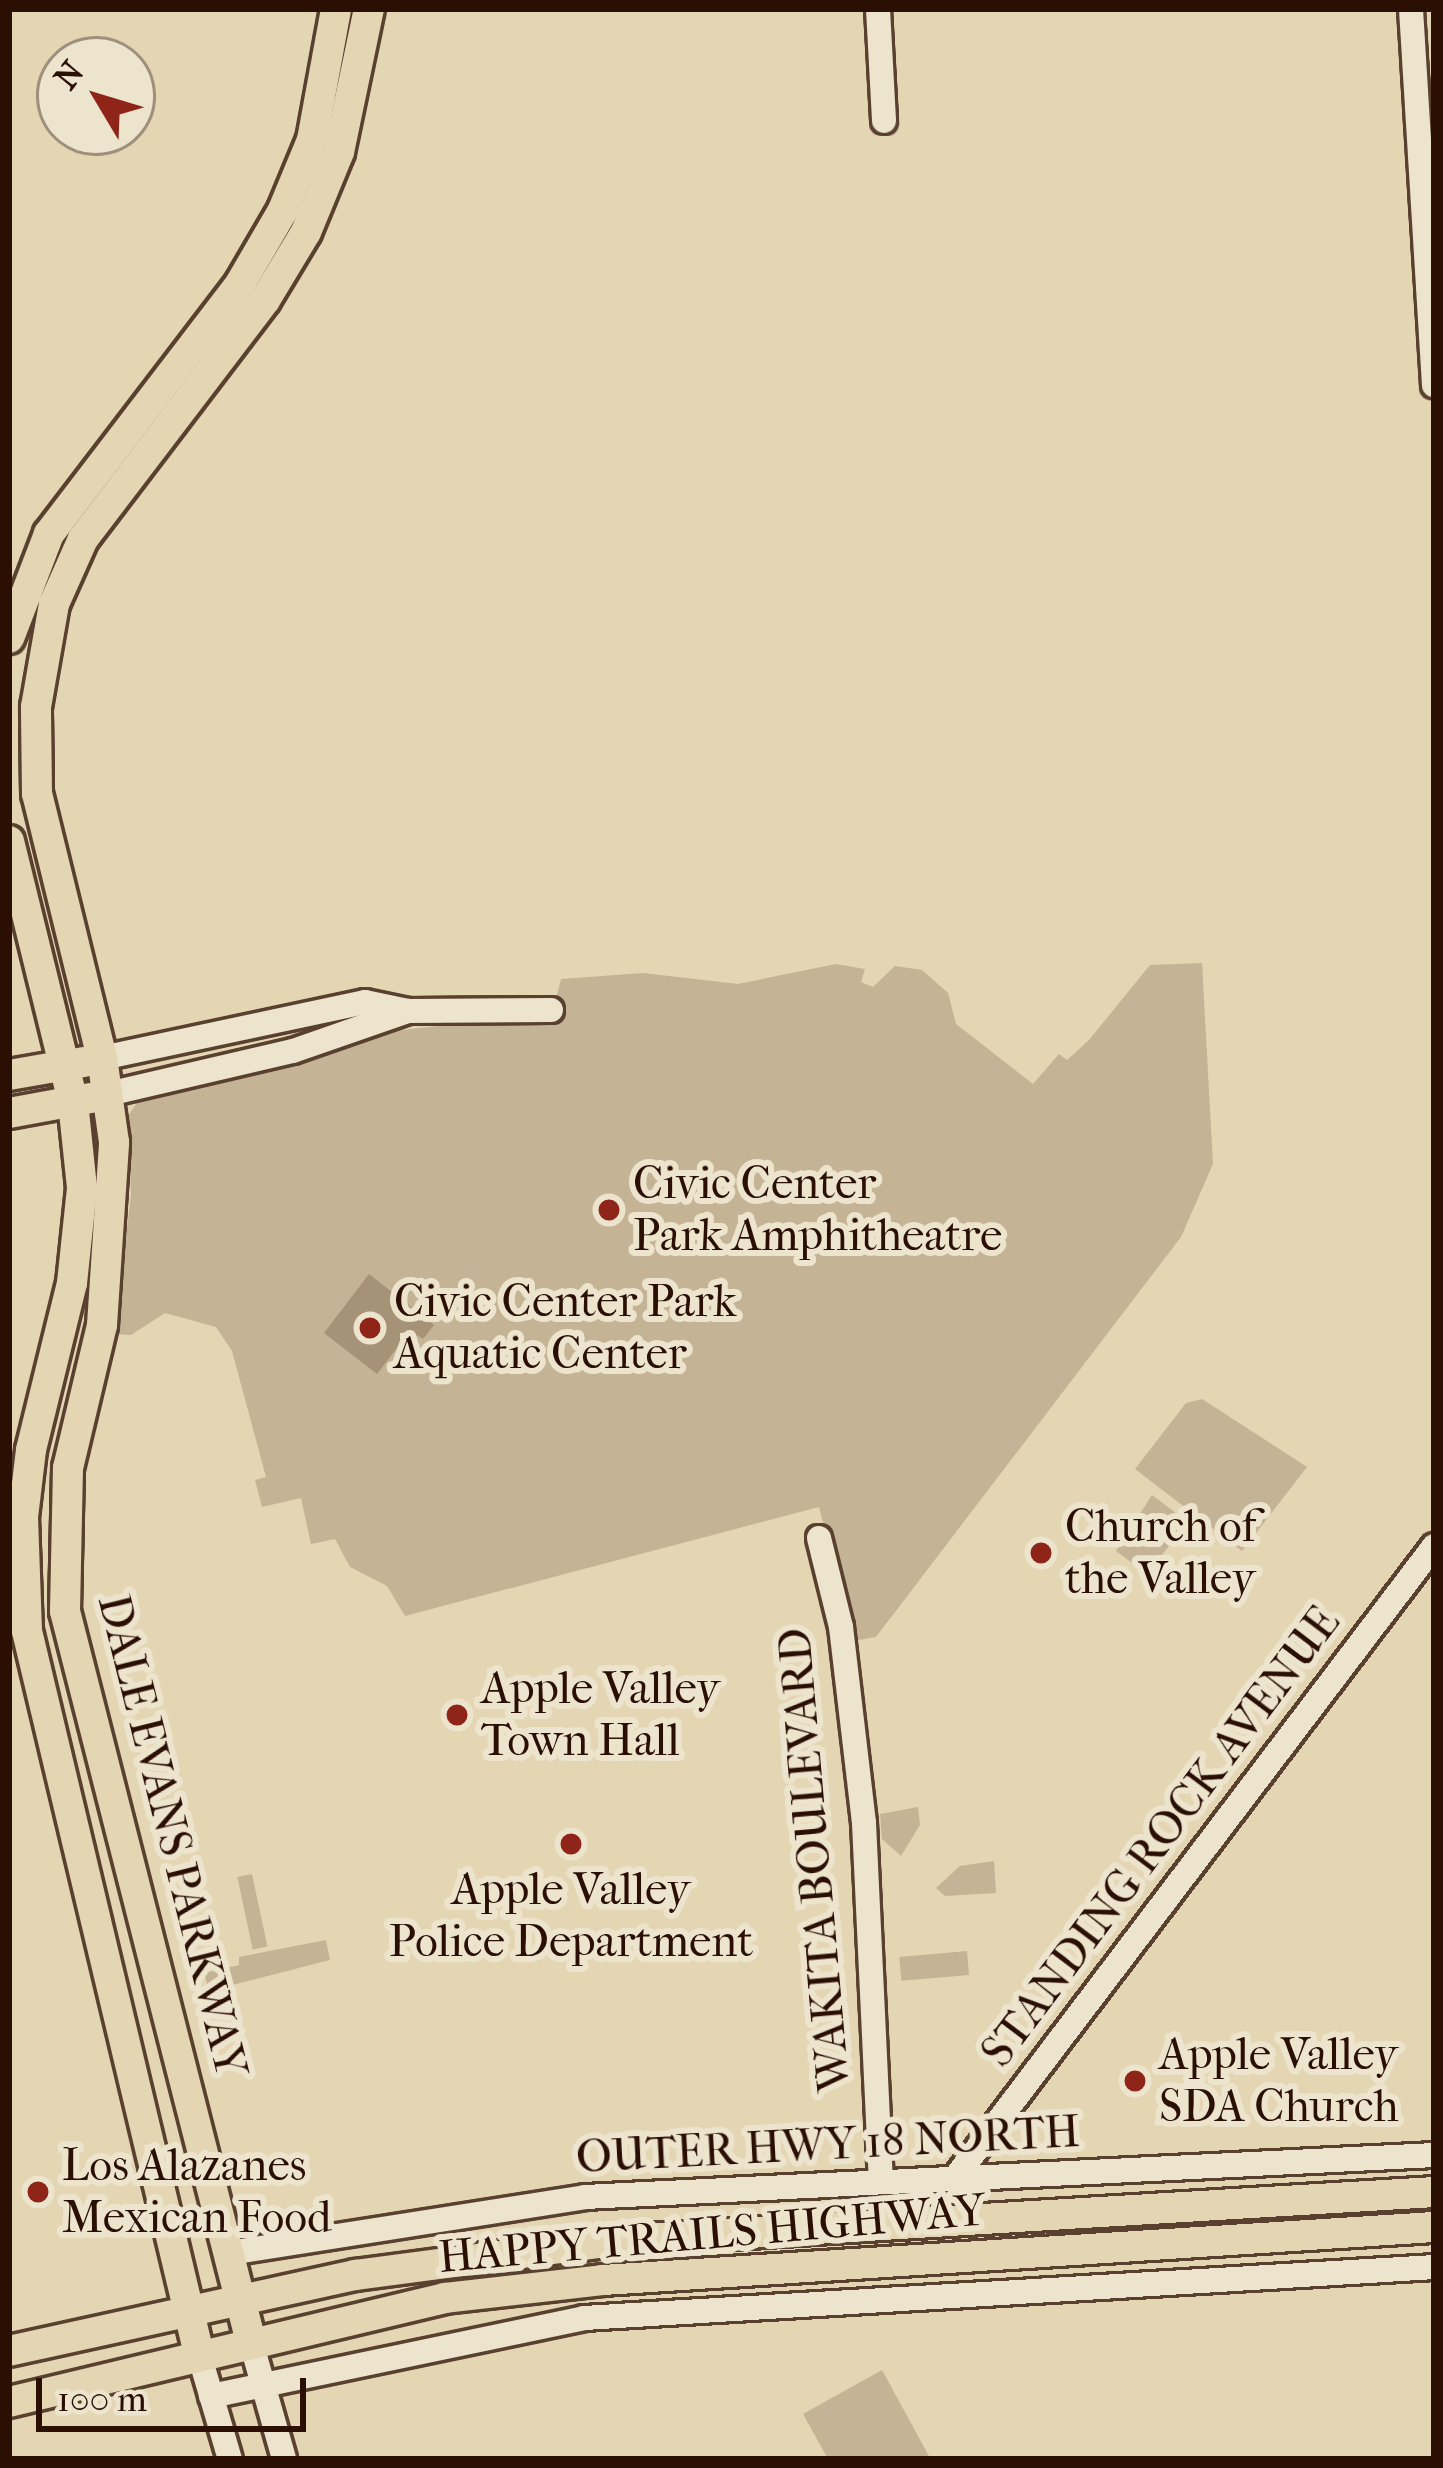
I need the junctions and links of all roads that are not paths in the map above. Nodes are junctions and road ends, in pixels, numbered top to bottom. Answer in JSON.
{"nodes":[{"id":1,"x":337,"y":9,"type":"edge"},
{"id":2,"x":369,"y":9,"type":"edge"},
{"id":3,"x":878,"y":9,"type":"edge"},
{"id":4,"x":1411,"y":9,"type":"edge"},
{"id":5,"x":884,"y":121,"type":"dead end"},
{"id":6,"x":1434,"y":386,"type":"edge"},
{"id":7,"x":9,"y":638,"type":"edge"},
{"id":8,"x":9,"y":841,"type":"edge"},
{"id":9,"x":551,"y":1010,"type":"dead end"},
{"id":10,"x":408,"y":1011,"type":"junction"},
{"id":11,"x":102,"y":1058,"type":"junction"},
{"id":12,"x":65,"y":1066,"type":"junction"},
{"id":13,"x":9,"y":1075,"type":"edge"},
{"id":14,"x":108,"y":1094,"type":"junction"},
{"id":15,"x":73,"y":1102,"type":"junction"},
{"id":16,"x":9,"y":1113,"type":"edge"},
{"id":17,"x":819,"y":1538,"type":"dead end"},
{"id":18,"x":1434,"y":1546,"type":"edge"},
{"id":19,"x":1434,"y":2155,"type":"edge"},
{"id":20,"x":881,"y":2177,"type":"junction"},
{"id":21,"x":956,"y":2178,"type":"junction"},
{"id":22,"x":1434,"y":2192,"type":"edge"},
{"id":23,"x":1434,"y":2227,"type":"edge"},
{"id":24,"x":229,"y":2253,"type":"junction"},
{"id":25,"x":1434,"y":2267,"type":"edge"},
{"id":26,"x":242,"y":2298,"type":"junction"},
{"id":27,"x":188,"y":2308,"type":"junction"},
{"id":28,"x":251,"y":2342,"type":"junction"},
{"id":29,"x":9,"y":2351,"type":"edge"},
{"id":30,"x":199,"y":2354,"type":"junction"},
{"id":31,"x":261,"y":2382,"type":"junction"},
{"id":32,"x":212,"y":2396,"type":"junction"},
{"id":33,"x":9,"y":2402,"type":"edge"},
{"id":34,"x":230,"y":2459,"type":"edge"},
{"id":35,"x":284,"y":2459,"type":"edge"}],
"edges":[{"from":1,"to":7,"type":"main road"},
{"from":2,"to":11,"type":"main road","name":"DALE EVANS PARKWAY"},
{"from":3,"to":5,"type":"street"},
{"from":4,"to":6,"type":"street"},
{"from":8,"to":12,"type":"main road","name":"DALE EVANS PARKWAY"},
{"from":9,"to":10,"type":"street"},
{"from":10,"to":11,"type":"street"},
{"from":10,"to":14,"type":"street"},
{"from":11,"to":12,"type":"main road"},
{"from":11,"to":14,"type":"main road","name":"DALE EVANS PARKWAY"},
{"from":12,"to":13,"type":"main road"},
{"from":12,"to":15,"type":"main road","name":"DALE EVANS PARKWAY"},
{"from":14,"to":15,"type":"main road"},
{"from":14,"to":24,"type":"main road","name":"DALE EVANS PARKWAY"},
{"from":15,"to":16,"type":"main road"},
{"from":15,"to":27,"type":"main road","name":"DALE EVANS PARKWAY"},
{"from":17,"to":20,"type":"street","name":"WAKITA BOULEVARD"},
{"from":18,"to":21,"type":"street","name":"STANDING ROCK AVENUE"},
{"from":19,"to":21,"type":"street","name":"OUTER HWY 18 NORTH"},
{"from":20,"to":21,"type":"street","name":"OUTER HWY 18 NORTH"},
{"from":20,"to":24,"type":"street","name":"OUTER HWY 18 NORTH"},
{"from":22,"to":26,"type":"main road","name":"HAPPY TRAILS HIGHWAY"},
{"from":23,"to":28,"type":"main road","name":"HAPPY TRAILS HIGHWAY"},
{"from":24,"to":26,"type":"main road","name":"DALE EVANS PARKWAY"},
{"from":25,"to":31,"type":"street"},
{"from":26,"to":27,"type":"main road","name":"HAPPY TRAILS HIGHWAY"},
{"from":26,"to":28,"type":"main road","name":"DALE EVANS PARKWAY"},
{"from":27,"to":29,"type":"main road","name":"HAPPY TRAILS HIGHWAY"},
{"from":27,"to":30,"type":"main road","name":"DALE EVANS PARKWAY"},
{"from":28,"to":30,"type":"main road","name":"HAPPY TRAILS HIGHWAY"},
{"from":28,"to":31,"type":"street"},
{"from":30,"to":32,"type":"street"},
{"from":30,"to":33,"type":"main road","name":"HAPPY TRAILS HIGHWAY"},
{"from":31,"to":32,"type":"street"},
{"from":31,"to":35,"type":"street"},
{"from":32,"to":34,"type":"street"}]}
